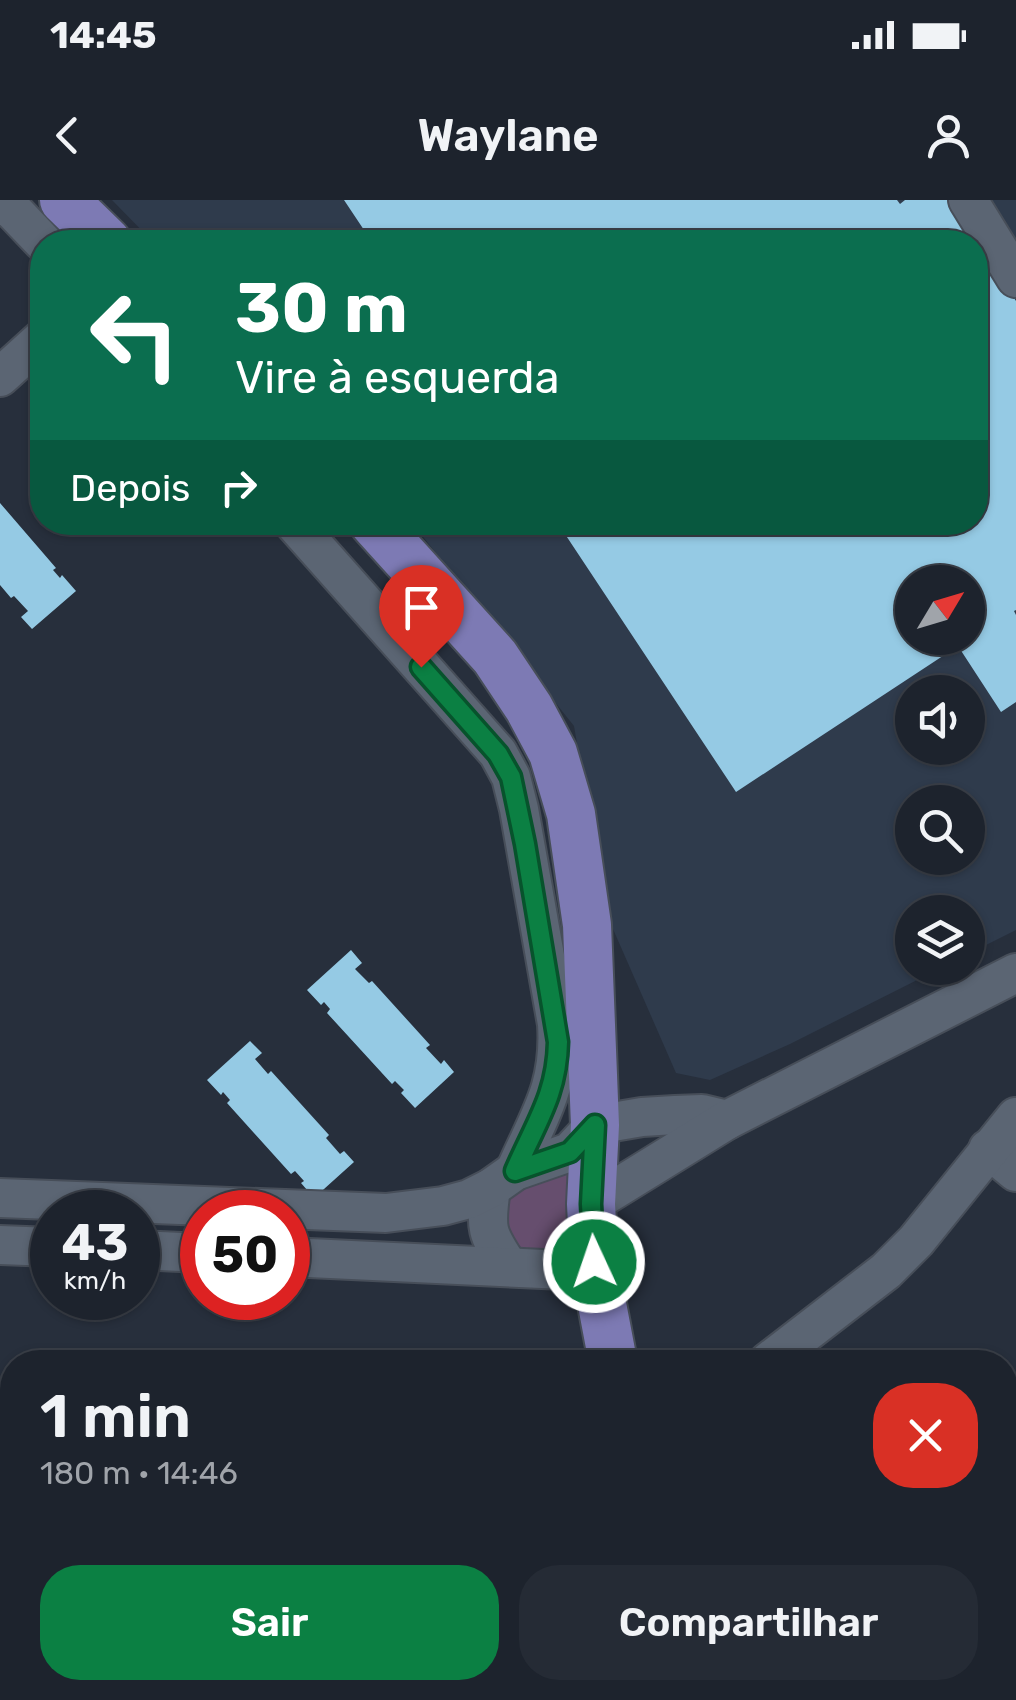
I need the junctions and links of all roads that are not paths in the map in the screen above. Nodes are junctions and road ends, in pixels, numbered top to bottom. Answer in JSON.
{"nodes":[{"id":1,"x":3,"y":200,"type":"edge"},
{"id":2,"x":64,"y":200,"type":"edge"},
{"id":3,"x":968,"y":200,"type":"edge"},
{"id":4,"x":32,"y":230,"type":"edge"},
{"id":5,"x":95,"y":230,"type":"edge"},
{"id":6,"x":986,"y":230,"type":"edge"},
{"id":7,"x":988,"y":232,"type":"edge"},
{"id":8,"x":1016,"y":278,"type":"edge"},
{"id":9,"x":30,"y":350,"type":"edge"},
{"id":10,"x":0,"y":377,"type":"edge"},
{"id":11,"x":304,"y":535,"type":"edge"},
{"id":12,"x":385,"y":535,"type":"edge"},
{"id":13,"x":1016,"y":973,"type":"edge"},
{"id":14,"x":1016,"y":1117,"type":"edge"},
{"id":15,"x":728,"y":1120,"type":"junction"},
{"id":16,"x":595,"y":1125,"type":"junction"},
{"id":17,"x":1002,"y":1161,"type":"edge"},
{"id":18,"x":503,"y":1180,"type":"junction"},
{"id":19,"x":0,"y":1198,"type":"edge"},
{"id":20,"x":591,"y":1204,"type":"junction"},
{"id":21,"x":0,"y":1244,"type":"edge"},
{"id":22,"x":30,"y":1246,"type":"edge"},
{"id":23,"x":310,"y":1258,"type":"edge"},
{"id":24,"x":594,"y":1262,"type":"junction"},
{"id":25,"x":509,"y":1266,"type":"junction"},
{"id":26,"x":611,"y":1350,"type":"edge"},
{"id":27,"x":784,"y":1350,"type":"edge"}],
"edges":[{"from":1,"to":4,"type":"street"},
{"from":2,"to":5,"type":"main road"},
{"from":3,"to":6,"type":"street"},
{"from":7,"to":8,"type":"street"},
{"from":9,"to":10,"type":"street"},
{"from":11,"to":18,"type":"street"},
{"from":12,"to":16,"type":"main road"},
{"from":13,"to":15,"type":"street"},
{"from":14,"to":17,"type":"street"},
{"from":15,"to":16,"type":"street"},
{"from":15,"to":20,"type":"street"},
{"from":16,"to":18,"type":"street"},
{"from":16,"to":20,"type":"main road"},
{"from":17,"to":27,"type":"street"},
{"from":18,"to":19,"type":"street"},
{"from":18,"to":25,"type":"street"},
{"from":20,"to":24,"type":"main road"},
{"from":21,"to":22,"type":"street"},
{"from":23,"to":25,"type":"street"},
{"from":24,"to":25,"type":"street"},
{"from":24,"to":26,"type":"main road"}]}
